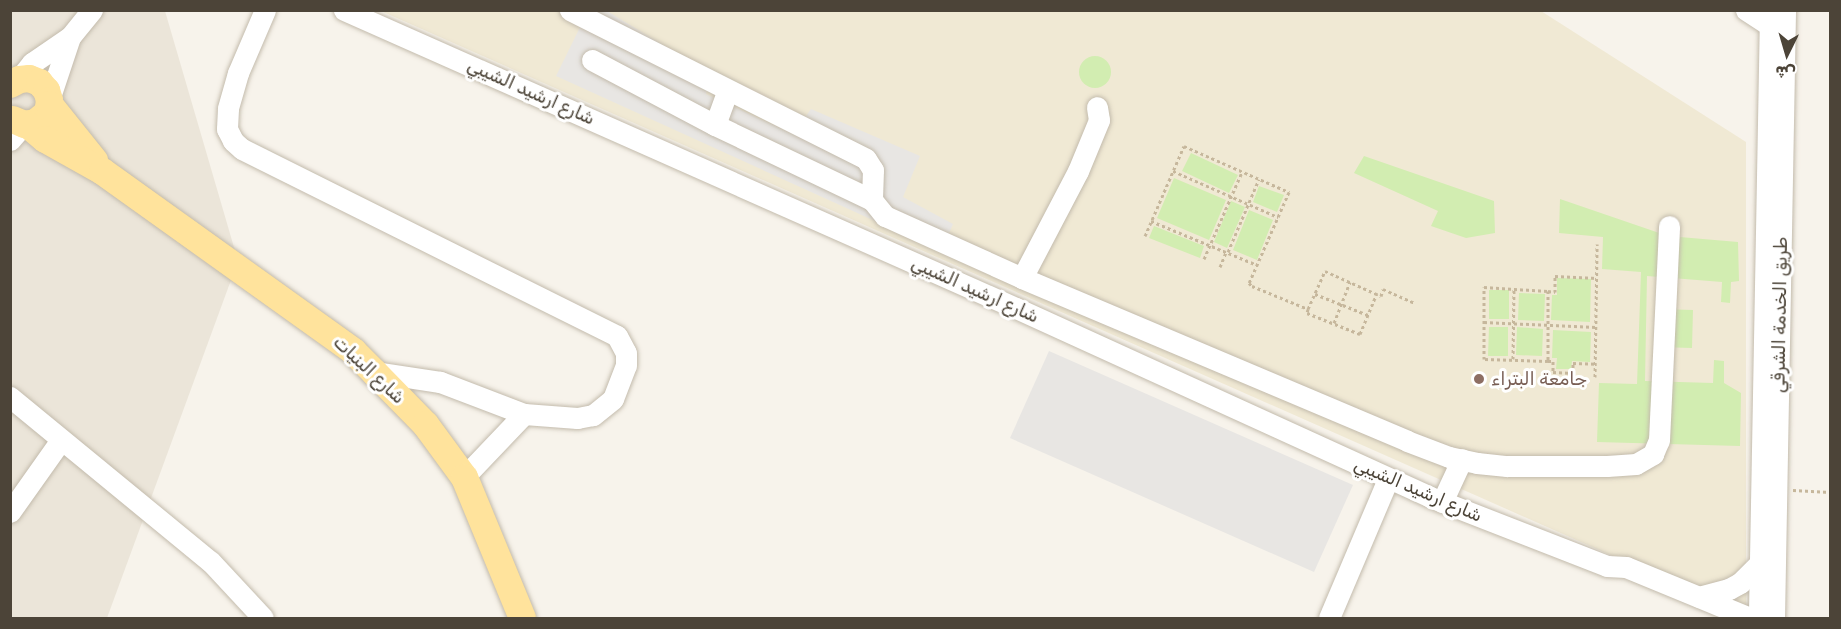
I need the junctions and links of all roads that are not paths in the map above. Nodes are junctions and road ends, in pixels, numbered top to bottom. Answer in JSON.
{"nodes":[{"id":1,"x":92,"y":10,"type":"edge"},
{"id":2,"x":265,"y":10,"type":"edge"},
{"id":3,"x":344,"y":10,"type":"edge"},
{"id":4,"x":570,"y":10,"type":"edge"},
{"id":5,"x":1746,"y":10,"type":"edge"},
{"id":6,"x":1785,"y":10,"type":"edge"},
{"id":7,"x":1770,"y":18,"type":"edge"},
{"id":8,"x":70,"y":37,"type":"junction"},
{"id":9,"x":592,"y":60,"type":"dead end"},
{"id":10,"x":14,"y":80,"type":"edge"},
{"id":11,"x":728,"y":90,"type":"junction"},
{"id":12,"x":49,"y":102,"type":"junction"},
{"id":13,"x":1097,"y":107,"type":"dead end"},
{"id":14,"x":716,"y":125,"type":"junction"},
{"id":15,"x":18,"y":127,"type":"edge"},
{"id":16,"x":102,"y":171,"type":"junction"},
{"id":17,"x":872,"y":200,"type":"junction"},
{"id":18,"x":1669,"y":226,"type":"dead end"},
{"id":19,"x":1022,"y":278,"type":"junction"},
{"id":20,"x":374,"y":372,"type":"junction"},
{"id":21,"x":10,"y":397,"type":"edge"},
{"id":22,"x":524,"y":414,"type":"junction"},
{"id":23,"x":61,"y":440,"type":"junction"},
{"id":24,"x":1456,"y":458,"type":"junction"},
{"id":25,"x":464,"y":477,"type":"junction"},
{"id":26,"x":1388,"y":479,"type":"junction"},
{"id":27,"x":1436,"y":500,"type":"junction"},
{"id":28,"x":10,"y":512,"type":"edge"},
{"id":29,"x":1760,"y":564,"type":"junction"},
{"id":30,"x":1607,"y":566,"type":"junction"},
{"id":31,"x":1699,"y":597,"type":"junction"},
{"id":32,"x":263,"y":618,"type":"edge"},
{"id":33,"x":522,"y":618,"type":"edge"},
{"id":34,"x":1329,"y":618,"type":"edge"},
{"id":35,"x":1714,"y":618,"type":"edge"},
{"id":36,"x":1750,"y":618,"type":"edge"},
{"id":37,"x":1760,"y":618,"type":"edge"},
{"id":38,"x":1773,"y":618,"type":"edge"}],
"edges":[{"from":1,"to":8,"type":"street"},
{"from":2,"to":22,"type":"street"},
{"from":3,"to":26,"type":"street","name":"شارع ارشيد الشيبي"},
{"from":4,"to":11,"type":"street"},
{"from":5,"to":7,"type":"street"},
{"from":6,"to":38,"type":"street","name":"طريق الخدمة الشرقي"},
{"from":7,"to":29,"type":"street","name":"طريق الخدمة الشرقي"},
{"from":8,"to":10,"type":"street"},
{"from":8,"to":12,"type":"street"},
{"from":9,"to":14,"type":"street"},
{"from":10,"to":12,"type":"main road","name":"شارع البنيات"},
{"from":11,"to":14,"type":"street"},
{"from":11,"to":17,"type":"street"},
{"from":12,"to":15,"type":"main road"},
{"from":12,"to":16,"type":"main road","name":"شارع البنيات"},
{"from":13,"to":19,"type":"street"},
{"from":14,"to":17,"type":"street"},
{"from":15,"to":16,"type":"main road","name":"شارع البنيات"},
{"from":16,"to":20,"type":"main road","name":"شارع البنيات"},
{"from":17,"to":19,"type":"street"},
{"from":18,"to":24,"type":"street"},
{"from":19,"to":24,"type":"street"},
{"from":20,"to":22,"type":"street"},
{"from":20,"to":25,"type":"main road","name":"شارع البنيات"},
{"from":21,"to":23,"type":"street"},
{"from":22,"to":25,"type":"street"},
{"from":23,"to":28,"type":"street"},
{"from":23,"to":32,"type":"street"},
{"from":24,"to":27,"type":"street"},
{"from":25,"to":33,"type":"main road","name":"شارع البنيات"},
{"from":26,"to":27,"type":"street","name":"شارع ارشيد الشيبي"},
{"from":26,"to":34,"type":"street"},
{"from":27,"to":30,"type":"street","name":"شارع ارشيد الشيبي"},
{"from":29,"to":31,"type":"street"},
{"from":29,"to":37,"type":"street","name":"طريق الخدمة الشرقي"},
{"from":30,"to":31,"type":"street","name":"شارع ارشيد الشيبي"},
{"from":30,"to":35,"type":"street","name":"شارع ارشيد الشيبي"},
{"from":31,"to":36,"type":"street","name":"شارع ارشيد الشيبي"}]}
